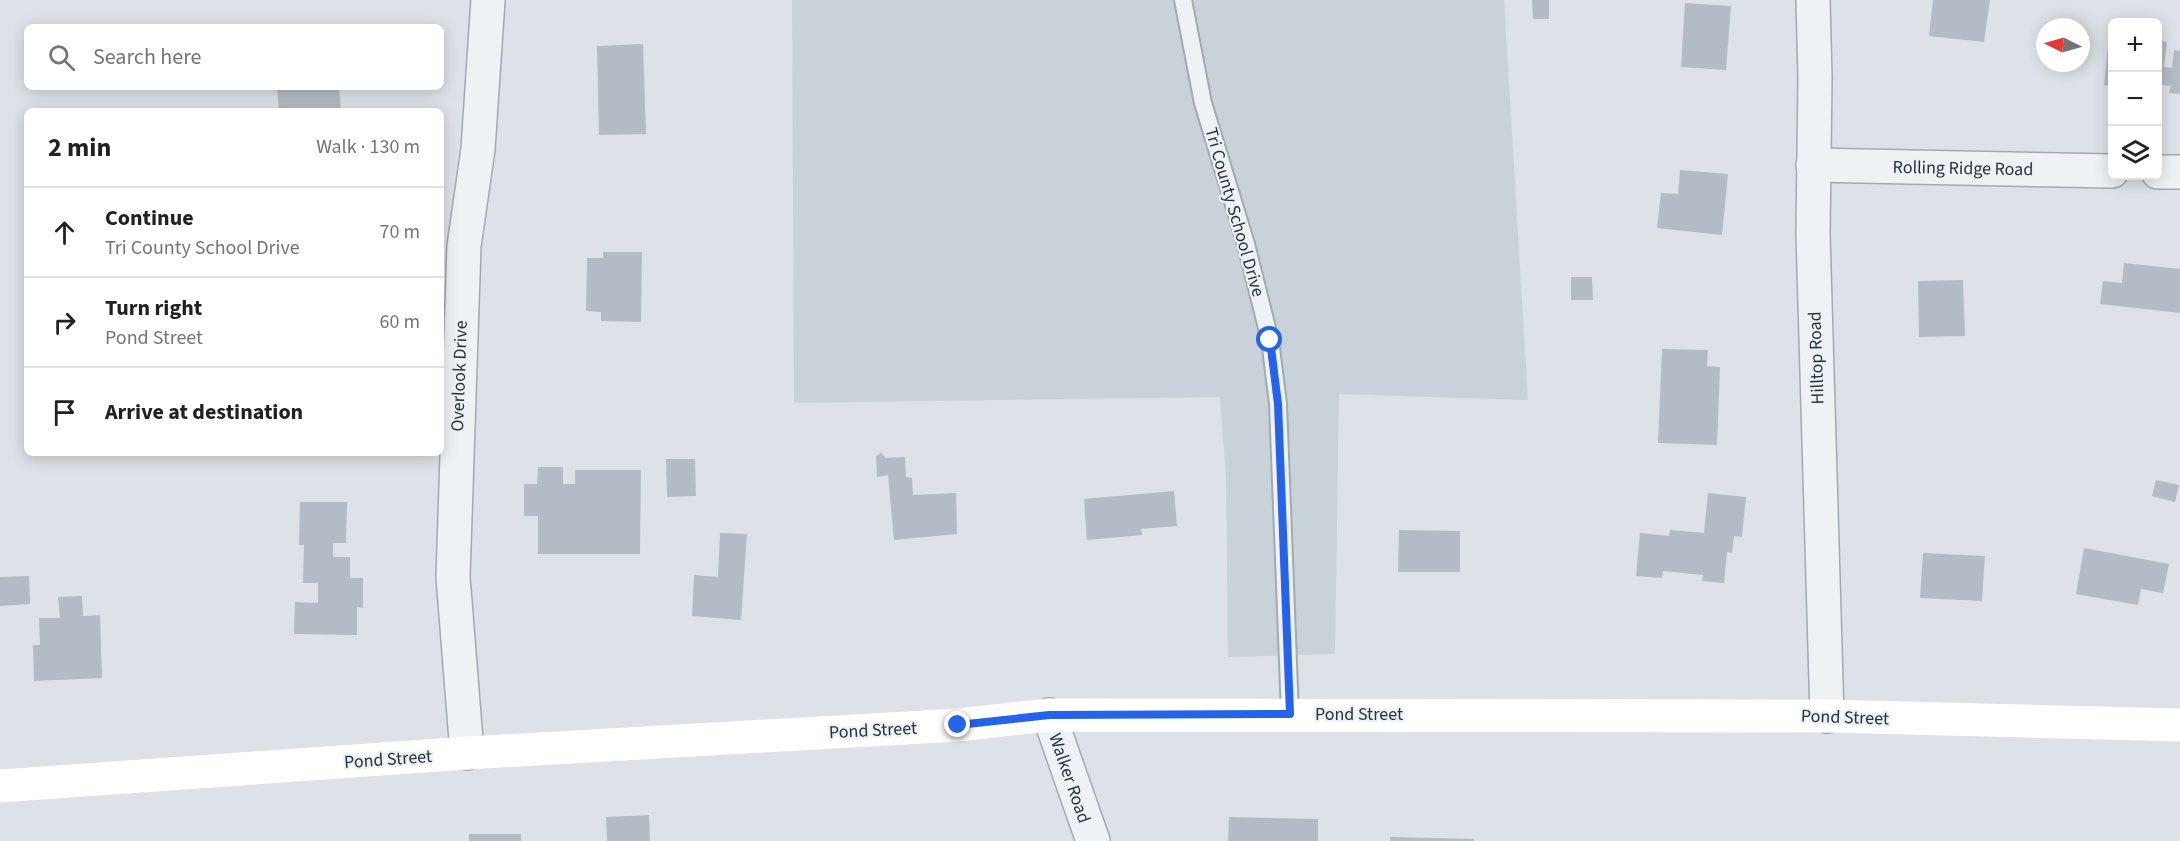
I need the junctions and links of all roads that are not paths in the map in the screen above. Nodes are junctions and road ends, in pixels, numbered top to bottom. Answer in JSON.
{"nodes":[{"id":1,"x":488,"y":0,"type":"edge"},
{"id":2,"x":1183,"y":0,"type":"edge"},
{"id":3,"x":1813,"y":0,"type":"edge"},
{"id":4,"x":1813,"y":165,"type":"junction"},
{"id":5,"x":2108,"y":171,"type":"edge"},
{"id":6,"x":2162,"y":172,"type":"edge"},
{"id":7,"x":2180,"y":172,"type":"edge"},
{"id":8,"x":1290,"y":714,"type":"junction"},
{"id":9,"x":1049,"y":715,"type":"junction"},
{"id":10,"x":1827,"y":716,"type":"junction"},
{"id":11,"x":2180,"y":725,"type":"edge"},
{"id":12,"x":467,"y":753,"type":"junction"},
{"id":13,"x":0,"y":786,"type":"edge"},
{"id":14,"x":1092,"y":841,"type":"edge"}],
"edges":[{"from":1,"to":12,"type":"street","name":"Overlook Drive"},
{"from":2,"to":8,"type":"lane","name":"Tri County School Drive"},
{"from":3,"to":4,"type":"street","name":"Hilltop Road"},
{"from":4,"to":5,"type":"street","name":"Rolling Ridge Road"},
{"from":4,"to":10,"type":"street","name":"Hilltop Road"},
{"from":6,"to":7,"type":"street"},
{"from":8,"to":9,"type":"main road","name":"Pond Street"},
{"from":8,"to":10,"type":"main road","name":"Pond Street"},
{"from":9,"to":12,"type":"main road","name":"Pond Street"},
{"from":9,"to":14,"type":"street","name":"Walker Road"},
{"from":10,"to":11,"type":"main road","name":"Pond Street"},
{"from":12,"to":13,"type":"main road","name":"Pond Street"}]}
